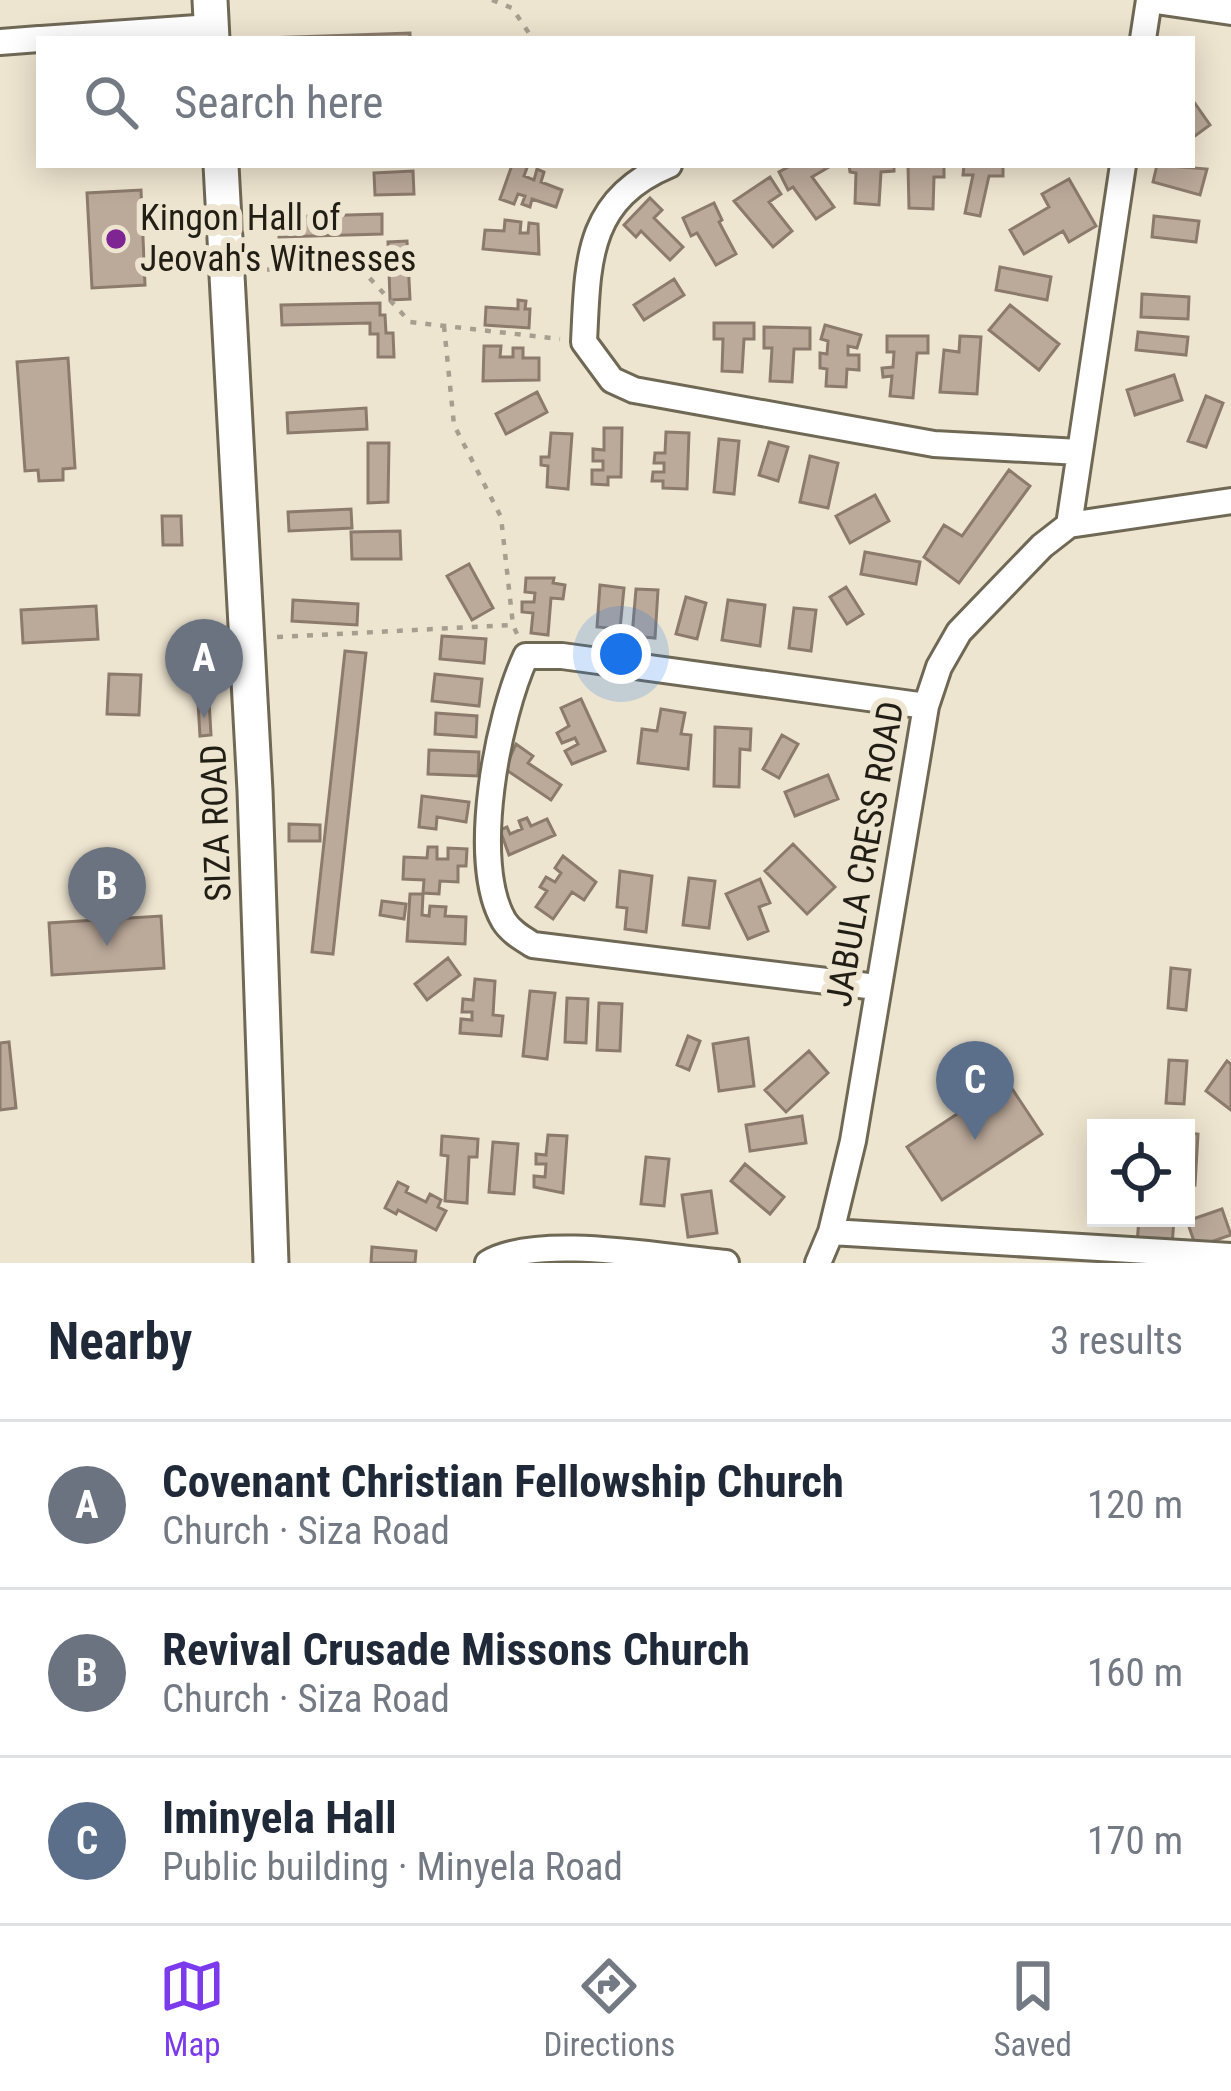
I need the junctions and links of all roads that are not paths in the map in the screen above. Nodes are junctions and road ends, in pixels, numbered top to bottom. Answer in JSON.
{"nodes":[{"id":1,"x":1231,"y":12,"type":"edge"},
{"id":2,"x":211,"y":22,"type":"edge"},
{"id":3,"x":70,"y":36,"type":"edge"},
{"id":4,"x":1143,"y":36,"type":"edge"},
{"id":5,"x":36,"y":39,"type":"edge"},
{"id":6,"x":0,"y":42,"type":"edge"},
{"id":7,"x":221,"y":168,"type":"edge"},
{"id":8,"x":664,"y":168,"type":"edge"},
{"id":9,"x":1123,"y":168,"type":"edge"},
{"id":10,"x":1079,"y":452,"type":"junction"},
{"id":11,"x":1231,"y":501,"type":"edge"},
{"id":12,"x":1069,"y":525,"type":"junction"},
{"id":13,"x":926,"y":706,"type":"junction"},
{"id":14,"x":876,"y":987,"type":"junction"},
{"id":15,"x":830,"y":1232,"type":"junction"},
{"id":16,"x":1231,"y":1256,"type":"edge"},
{"id":17,"x":1113,"y":1257,"type":"edge"},
{"id":18,"x":271,"y":1263,"type":"edge"},
{"id":19,"x":488,"y":1263,"type":"edge"},
{"id":20,"x":725,"y":1263,"type":"edge"},
{"id":21,"x":818,"y":1263,"type":"edge"}],
"edges":[{"from":1,"to":4,"type":"street"},
{"from":2,"to":3,"type":"street"},
{"from":5,"to":6,"type":"street"},
{"from":7,"to":18,"type":"street","name":"SIZA ROAD"},
{"from":8,"to":10,"type":"street"},
{"from":9,"to":10,"type":"street"},
{"from":10,"to":12,"type":"street"},
{"from":11,"to":12,"type":"street"},
{"from":12,"to":13,"type":"street","name":"JABULA CRESS ROAD"},
{"from":13,"to":14,"type":"street","name":"JABULA CRESS ROAD"},
{"from":13,"to":14,"type":"street"},
{"from":14,"to":15,"type":"street","name":"JABULA CRESS ROAD"},
{"from":15,"to":17,"type":"street"},
{"from":15,"to":21,"type":"street","name":"JABULA CRESS ROAD"},
{"from":16,"to":17,"type":"street"},
{"from":19,"to":20,"type":"street"}]}
